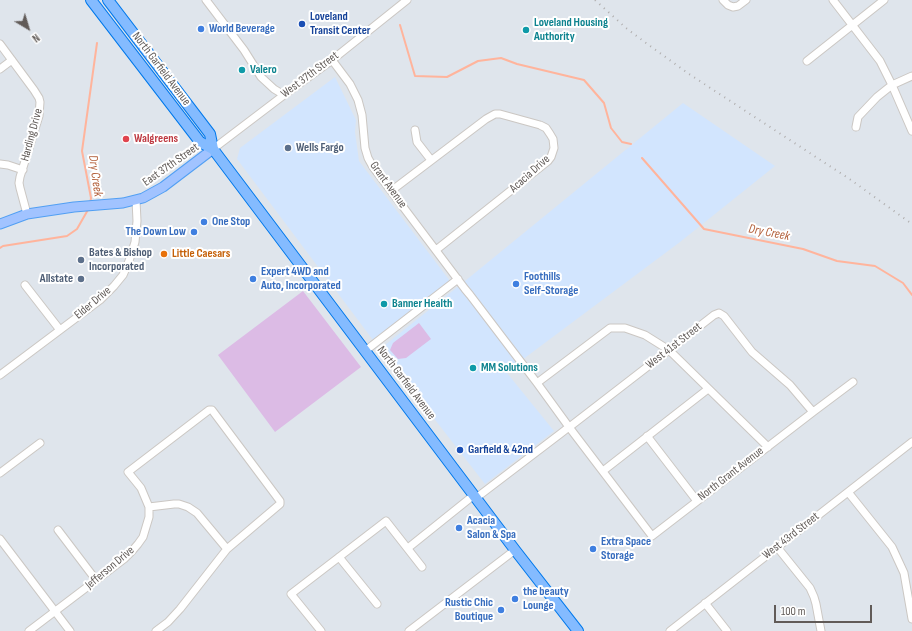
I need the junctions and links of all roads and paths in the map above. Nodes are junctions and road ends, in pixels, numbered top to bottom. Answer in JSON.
{"nodes":[{"id":1,"x":91,"y":0,"type":"edge"},
{"id":2,"x":108,"y":0,"type":"edge"},
{"id":3,"x":206,"y":0,"type":"edge"},
{"id":4,"x":407,"y":0,"type":"edge"},
{"id":5,"x":723,"y":0,"type":"edge"},
{"id":6,"x":746,"y":0,"type":"edge"},
{"id":7,"x":833,"y":0,"type":"edge"},
{"id":8,"x":884,"y":0,"type":"edge"},
{"id":9,"x":853,"y":25,"type":"junction"},
{"id":10,"x":0,"y":44,"type":"edge"},
{"id":11,"x":12,"y":60,"type":"junction"},
{"id":12,"x":332,"y":60,"type":"junction"},
{"id":13,"x":807,"y":61,"type":"dead end"},
{"id":14,"x":0,"y":69,"type":"edge"},
{"id":15,"x":912,"y":76,"type":"edge"},
{"id":16,"x":892,"y":85,"type":"junction"},
{"id":17,"x":284,"y":95,"type":"junction"},
{"id":18,"x":856,"y":127,"type":"dead end"},
{"id":19,"x":415,"y":130,"type":"dead end"},
{"id":20,"x":912,"y":131,"type":"edge"},
{"id":21,"x":214,"y":149,"type":"junction"},
{"id":22,"x":431,"y":160,"type":"junction"},
{"id":23,"x":0,"y":164,"type":"edge"},
{"id":24,"x":23,"y":170,"type":"junction"},
{"id":25,"x":391,"y":191,"type":"junction"},
{"id":26,"x":136,"y":200,"type":"junction"},
{"id":27,"x":27,"y":214,"type":"junction"},
{"id":28,"x":0,"y":224,"type":"edge"},
{"id":29,"x":436,"y":250,"type":"junction"},
{"id":30,"x":458,"y":279,"type":"junction"},
{"id":31,"x":25,"y":286,"type":"dead end"},
{"id":32,"x":60,"y":330,"type":"junction"},
{"id":33,"x":669,"y":350,"type":"junction"},
{"id":34,"x":365,"y":351,"type":"junction"},
{"id":35,"x":0,"y":375,"type":"edge"},
{"id":36,"x":852,"y":382,"type":"dead end"},
{"id":37,"x":537,"y":383,"type":"junction"},
{"id":38,"x":708,"y":389,"type":"junction"},
{"id":39,"x":813,"y":412,"type":"junction"},
{"id":40,"x":569,"y":426,"type":"junction"},
{"id":41,"x":647,"y":436,"type":"junction"},
{"id":42,"x":912,"y":442,"type":"edge"},
{"id":43,"x":40,"y":443,"type":"dead end"},
{"id":44,"x":768,"y":447,"type":"junction"},
{"id":45,"x":603,"y":471,"type":"junction"},
{"id":46,"x":0,"y":473,"type":"edge"},
{"id":47,"x":848,"y":492,"type":"junction"},
{"id":48,"x":475,"y":497,"type":"junction"},
{"id":49,"x":697,"y":501,"type":"junction"},
{"id":50,"x":149,"y":507,"type":"junction"},
{"id":51,"x":58,"y":530,"type":"dead end"},
{"id":52,"x":0,"y":539,"type":"edge"},
{"id":53,"x":408,"y":548,"type":"junction"},
{"id":54,"x":777,"y":548,"type":"junction"},
{"id":55,"x":226,"y":549,"type":"junction"},
{"id":56,"x":515,"y":550,"type":"junction"},
{"id":57,"x":339,"y":557,"type":"junction"},
{"id":58,"x":422,"y":567,"type":"dead end"},
{"id":59,"x":96,"y":580,"type":"junction"},
{"id":60,"x":377,"y":604,"type":"dead end"},
{"id":61,"x":705,"y":604,"type":"junction"},
{"id":62,"x":55,"y":612,"type":"junction"},
{"id":63,"x":912,"y":619,"type":"edge"},
{"id":64,"x":29,"y":631,"type":"edge"},
{"id":65,"x":70,"y":631,"type":"edge"},
{"id":66,"x":156,"y":631,"type":"edge"},
{"id":67,"x":321,"y":631,"type":"edge"},
{"id":68,"x":409,"y":631,"type":"edge"},
{"id":69,"x":578,"y":631,"type":"edge"},
{"id":70,"x":670,"y":631,"type":"edge"},
{"id":71,"x":727,"y":631,"type":"edge"},
{"id":72,"x":821,"y":631,"type":"edge"}],
"edges":[{"from":1,"to":21,"type":"highway","name":"North Garfield Avenue"},
{"from":2,"to":21,"type":"highway","name":"North Garfield Avenue"},
{"from":3,"to":17,"type":"street"},
{"from":4,"to":12,"type":"street","name":"West 37th Street"},
{"from":5,"to":6,"type":"street"},
{"from":7,"to":9,"type":"street"},
{"from":8,"to":9,"type":"street"},
{"from":9,"to":13,"type":"street"},
{"from":9,"to":16,"type":"street"},
{"from":10,"to":11,"type":"street","name":"Harding Drive"},
{"from":11,"to":14,"type":"street"},
{"from":11,"to":24,"type":"street","name":"Harding Drive"},
{"from":12,"to":17,"type":"street","name":"West 37th Street"},
{"from":12,"to":25,"type":"street","name":"Grant Avenue"},
{"from":15,"to":16,"type":"street"},
{"from":16,"to":18,"type":"street"},
{"from":16,"to":20,"type":"street"},
{"from":17,"to":21,"type":"street","name":"West 37th Street"},
{"from":19,"to":22,"type":"street"},
{"from":21,"to":26,"type":"main road","name":"East 37th Street"},
{"from":21,"to":34,"type":"highway","name":"North Garfield Avenue"},
{"from":22,"to":25,"type":"street","name":"Acacia Drive"},
{"from":22,"to":29,"type":"street","name":"Acacia Drive"},
{"from":23,"to":24,"type":"street"},
{"from":24,"to":27,"type":"street","name":"Harding Drive"},
{"from":25,"to":29,"type":"street","name":"Grant Avenue"},
{"from":26,"to":27,"type":"main road","name":"East 37th Street"},
{"from":26,"to":32,"type":"street","name":"Elder Drive"},
{"from":27,"to":28,"type":"main road","name":"East 37th Street"},
{"from":29,"to":30,"type":"street","name":"Grant Avenue"},
{"from":30,"to":34,"type":"street"},
{"from":30,"to":37,"type":"street","name":"North Grant Avenue"},
{"from":31,"to":32,"type":"street"},
{"from":32,"to":35,"type":"street","name":"Elder Drive"},
{"from":33,"to":37,"type":"street","name":"North Grant Avenue"},
{"from":33,"to":38,"type":"street","name":"North Grant Avenue"},
{"from":33,"to":39,"type":"street","name":"West 41st Street"},
{"from":33,"to":40,"type":"street","name":"West 41st Street"},
{"from":34,"to":48,"type":"highway","name":"North Garfield Avenue"},
{"from":36,"to":39,"type":"street"},
{"from":37,"to":40,"type":"street","name":"North Grant Avenue"},
{"from":38,"to":41,"type":"street"},
{"from":38,"to":44,"type":"street","name":"North Grant Avenue"},
{"from":39,"to":44,"type":"street"},
{"from":40,"to":45,"type":"street","name":"North Grant Avenue"},
{"from":40,"to":48,"type":"street","name":"West 41st Street"},
{"from":41,"to":45,"type":"street"},
{"from":41,"to":49,"type":"street"},
{"from":42,"to":47,"type":"street","name":"West 43rd Street"},
{"from":43,"to":46,"type":"street"},
{"from":44,"to":49,"type":"street","name":"North Grant Avenue"},
{"from":45,"to":49,"type":"street","name":"North Grant Avenue"},
{"from":47,"to":54,"type":"street","name":"West 43rd Street"},
{"from":47,"to":63,"type":"street"},
{"from":48,"to":53,"type":"street","name":"West 41st Street"},
{"from":48,"to":56,"type":"highway","name":"North Garfield Avenue"},
{"from":50,"to":55,"type":"street"},
{"from":50,"to":55,"type":"street"},
{"from":50,"to":59,"type":"street","name":"Jefferson Drive"},
{"from":51,"to":59,"type":"street"},
{"from":52,"to":62,"type":"street"},
{"from":53,"to":57,"type":"street"},
{"from":53,"to":58,"type":"street"},
{"from":54,"to":61,"type":"street","name":"West 43rd Street"},
{"from":54,"to":72,"type":"street"},
{"from":55,"to":66,"type":"street"},
{"from":56,"to":68,"type":"street"},
{"from":56,"to":69,"type":"highway","name":"North Garfield Avenue"},
{"from":57,"to":60,"type":"street"},
{"from":57,"to":67,"type":"street"},
{"from":59,"to":62,"type":"street","name":"Jefferson Drive"},
{"from":61,"to":70,"type":"street","name":"West 43rd Street"},
{"from":61,"to":71,"type":"street"},
{"from":62,"to":64,"type":"street","name":"Jefferson Drive"},
{"from":62,"to":65,"type":"street"}]}
